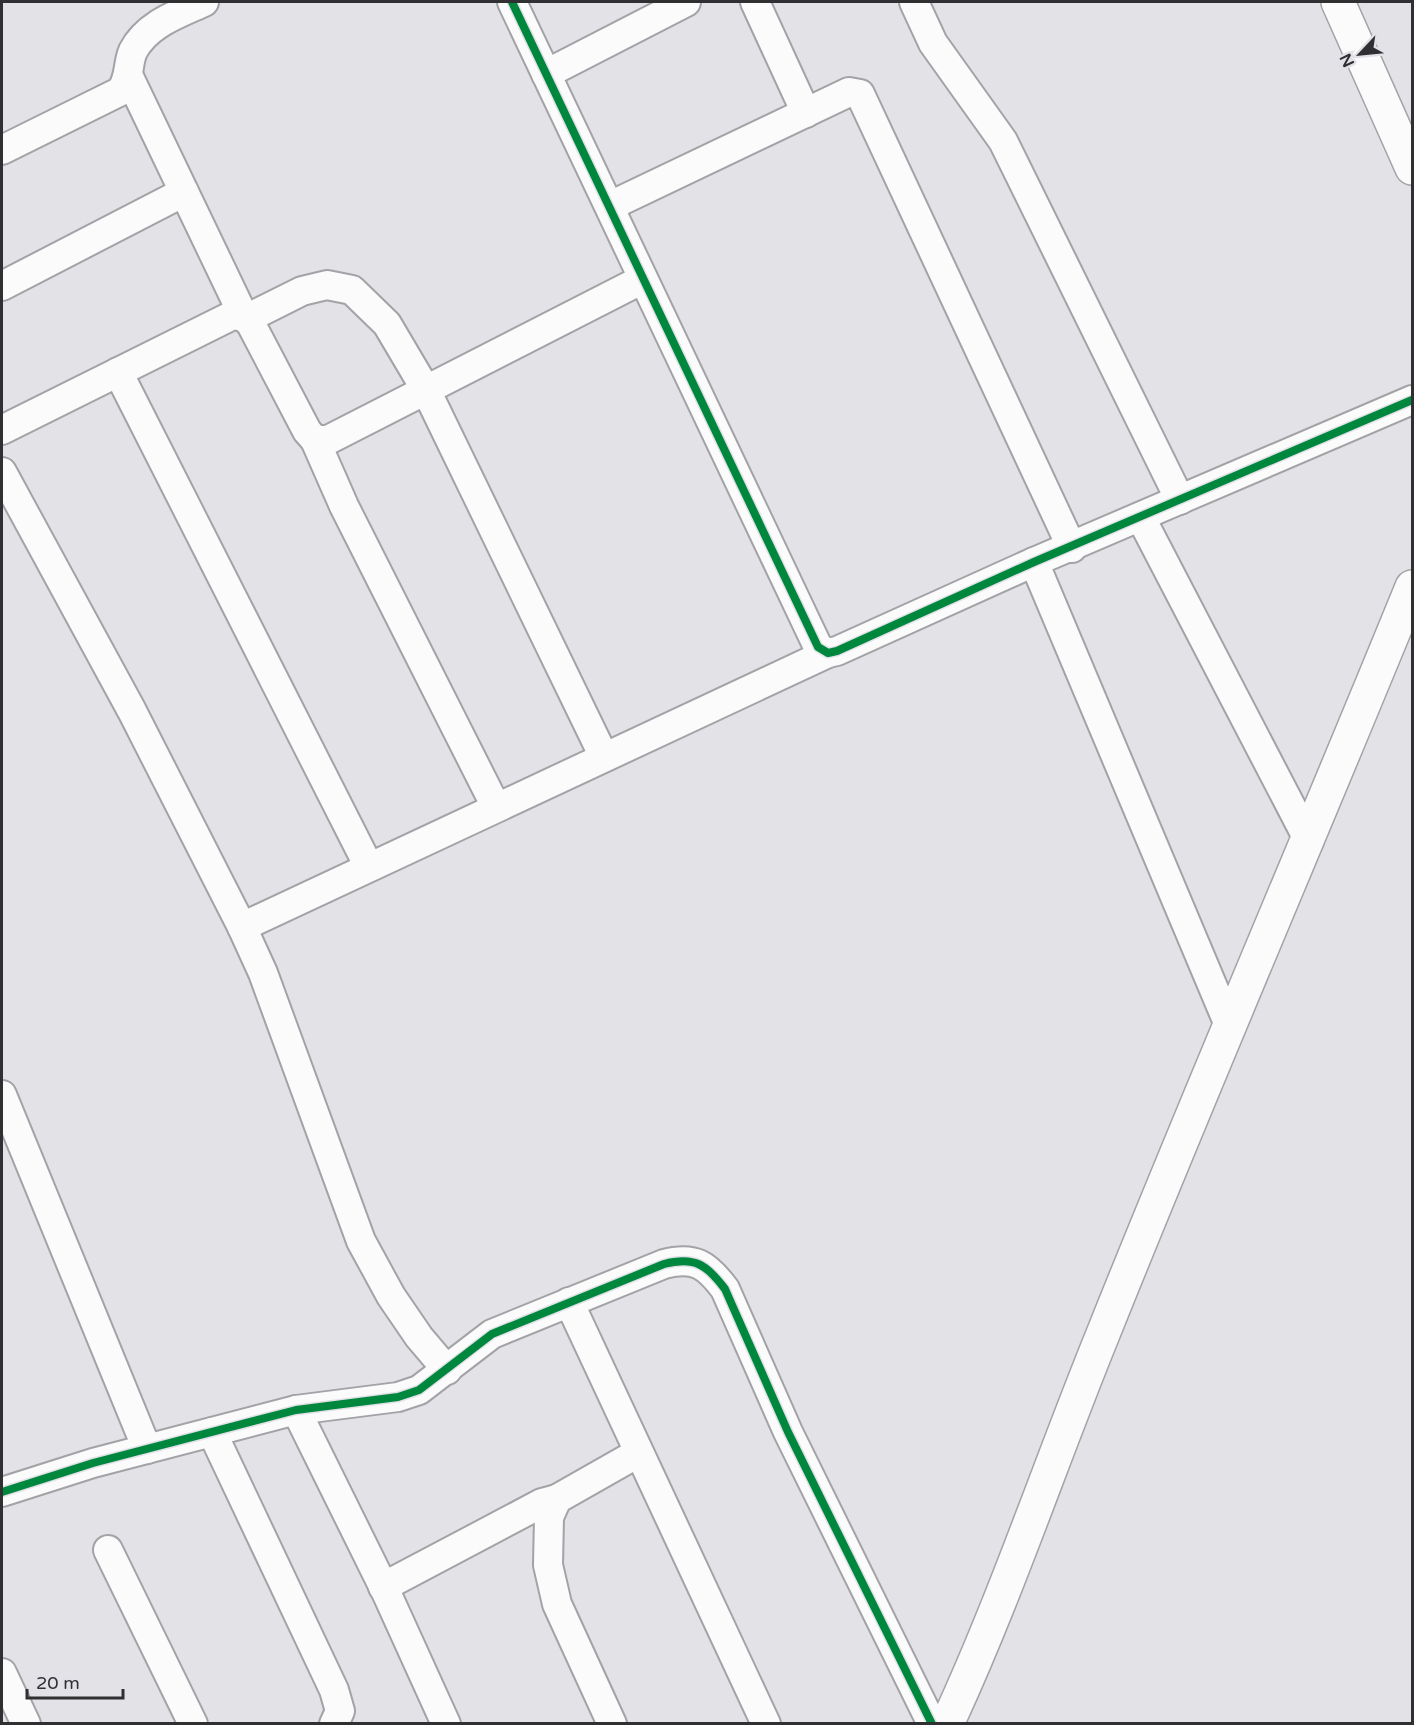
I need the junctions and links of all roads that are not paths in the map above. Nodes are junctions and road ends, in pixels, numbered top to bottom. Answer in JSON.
{"nodes":[{"id":1,"x":204,"y":2,"type":"edge"},
{"id":2,"x":512,"y":2,"type":"edge"},
{"id":3,"x":686,"y":2,"type":"edge"},
{"id":4,"x":755,"y":2,"type":"edge"},
{"id":5,"x":914,"y":2,"type":"edge"},
{"id":6,"x":1338,"y":2,"type":"edge"},
{"id":7,"x":546,"y":74,"type":"junction"},
{"id":8,"x":129,"y":77,"type":"junction"},
{"id":9,"x":806,"y":113,"type":"junction"},
{"id":10,"x":2,"y":150,"type":"edge"},
{"id":11,"x":1413,"y":168,"type":"edge"},
{"id":12,"x":184,"y":192,"type":"junction"},
{"id":13,"x":610,"y":206,"type":"junction"},
{"id":14,"x":643,"y":279,"type":"junction"},
{"id":15,"x":2,"y":286,"type":"edge"},
{"id":16,"x":244,"y":317,"type":"junction"},
{"id":17,"x":118,"y":372,"type":"junction"},
{"id":18,"x":426,"y":390,"type":"junction"},
{"id":19,"x":1413,"y":400,"type":"edge"},
{"id":20,"x":2,"y":430,"type":"edge"},
{"id":21,"x":315,"y":440,"type":"junction"},
{"id":22,"x":2,"y":472,"type":"edge"},
{"id":23,"x":1180,"y":500,"type":"junction"},
{"id":24,"x":1141,"y":518,"type":"junction"},
{"id":25,"x":1072,"y":548,"type":"junction"},
{"id":26,"x":1034,"y":562,"type":"junction"},
{"id":27,"x":1413,"y":587,"type":"edge"},
{"id":28,"x":828,"y":653,"type":"junction"},
{"id":29,"x":604,"y":757,"type":"junction"},
{"id":30,"x":496,"y":807,"type":"junction"},
{"id":31,"x":1309,"y":841,"type":"junction"},
{"id":32,"x":369,"y":867,"type":"junction"},
{"id":33,"x":242,"y":927,"type":"junction"},
{"id":34,"x":1229,"y":1025,"type":"junction"},
{"id":35,"x":2,"y":1095,"type":"edge"},
{"id":36,"x":569,"y":1302,"type":"junction"},
{"id":37,"x":447,"y":1370,"type":"junction"},
{"id":38,"x":296,"y":1410,"type":"junction"},
{"id":39,"x":212,"y":1432,"type":"junction"},
{"id":40,"x":147,"y":1449,"type":"junction"},
{"id":41,"x":638,"y":1453,"type":"junction"},
{"id":42,"x":2,"y":1492,"type":"edge"},
{"id":43,"x":557,"y":1499,"type":"junction"},
{"id":44,"x":108,"y":1550,"type":"dead end"},
{"id":45,"x":383,"y":1587,"type":"junction"},
{"id":46,"x":2,"y":1672,"type":"edge"},
{"id":47,"x":26,"y":1724,"type":"edge"},
{"id":48,"x":193,"y":1724,"type":"edge"},
{"id":49,"x":334,"y":1724,"type":"edge"},
{"id":50,"x":446,"y":1724,"type":"edge"},
{"id":51,"x":612,"y":1724,"type":"edge"},
{"id":52,"x":766,"y":1724,"type":"edge"},
{"id":53,"x":932,"y":1724,"type":"edge"},
{"id":54,"x":947,"y":1724,"type":"edge"}],
"edges":[{"from":1,"to":8,"type":"street"},
{"from":2,"to":7,"type":"street"},
{"from":3,"to":7,"type":"street"},
{"from":4,"to":9,"type":"street"},
{"from":5,"to":23,"type":"street"},
{"from":6,"to":11,"type":"street"},
{"from":7,"to":13,"type":"street"},
{"from":8,"to":10,"type":"street"},
{"from":8,"to":12,"type":"street"},
{"from":9,"to":13,"type":"street"},
{"from":9,"to":25,"type":"street"},
{"from":12,"to":15,"type":"street"},
{"from":12,"to":16,"type":"street"},
{"from":13,"to":14,"type":"street"},
{"from":14,"to":18,"type":"street"},
{"from":14,"to":28,"type":"street"},
{"from":16,"to":17,"type":"street"},
{"from":16,"to":18,"type":"street"},
{"from":16,"to":21,"type":"street"},
{"from":17,"to":20,"type":"street"},
{"from":17,"to":32,"type":"street"},
{"from":18,"to":21,"type":"street"},
{"from":18,"to":29,"type":"street"},
{"from":19,"to":23,"type":"street"},
{"from":21,"to":30,"type":"street"},
{"from":22,"to":33,"type":"street"},
{"from":23,"to":24,"type":"street"},
{"from":24,"to":25,"type":"street"},
{"from":24,"to":31,"type":"street"},
{"from":25,"to":26,"type":"street"},
{"from":26,"to":28,"type":"street"},
{"from":26,"to":34,"type":"street"},
{"from":27,"to":31,"type":"street"},
{"from":28,"to":29,"type":"street"},
{"from":29,"to":30,"type":"street"},
{"from":30,"to":32,"type":"street"},
{"from":31,"to":34,"type":"street"},
{"from":32,"to":33,"type":"street"},
{"from":33,"to":37,"type":"street"},
{"from":34,"to":54,"type":"street"},
{"from":35,"to":40,"type":"street"},
{"from":36,"to":37,"type":"street"},
{"from":36,"to":41,"type":"street"},
{"from":36,"to":53,"type":"street"},
{"from":37,"to":38,"type":"street"},
{"from":38,"to":39,"type":"street"},
{"from":38,"to":45,"type":"street"},
{"from":39,"to":40,"type":"street"},
{"from":39,"to":49,"type":"street"},
{"from":40,"to":42,"type":"street"},
{"from":41,"to":43,"type":"street"},
{"from":41,"to":52,"type":"street"},
{"from":43,"to":45,"type":"street"},
{"from":43,"to":51,"type":"street"},
{"from":44,"to":48,"type":"street"},
{"from":45,"to":50,"type":"street"},
{"from":46,"to":47,"type":"street"}]}
